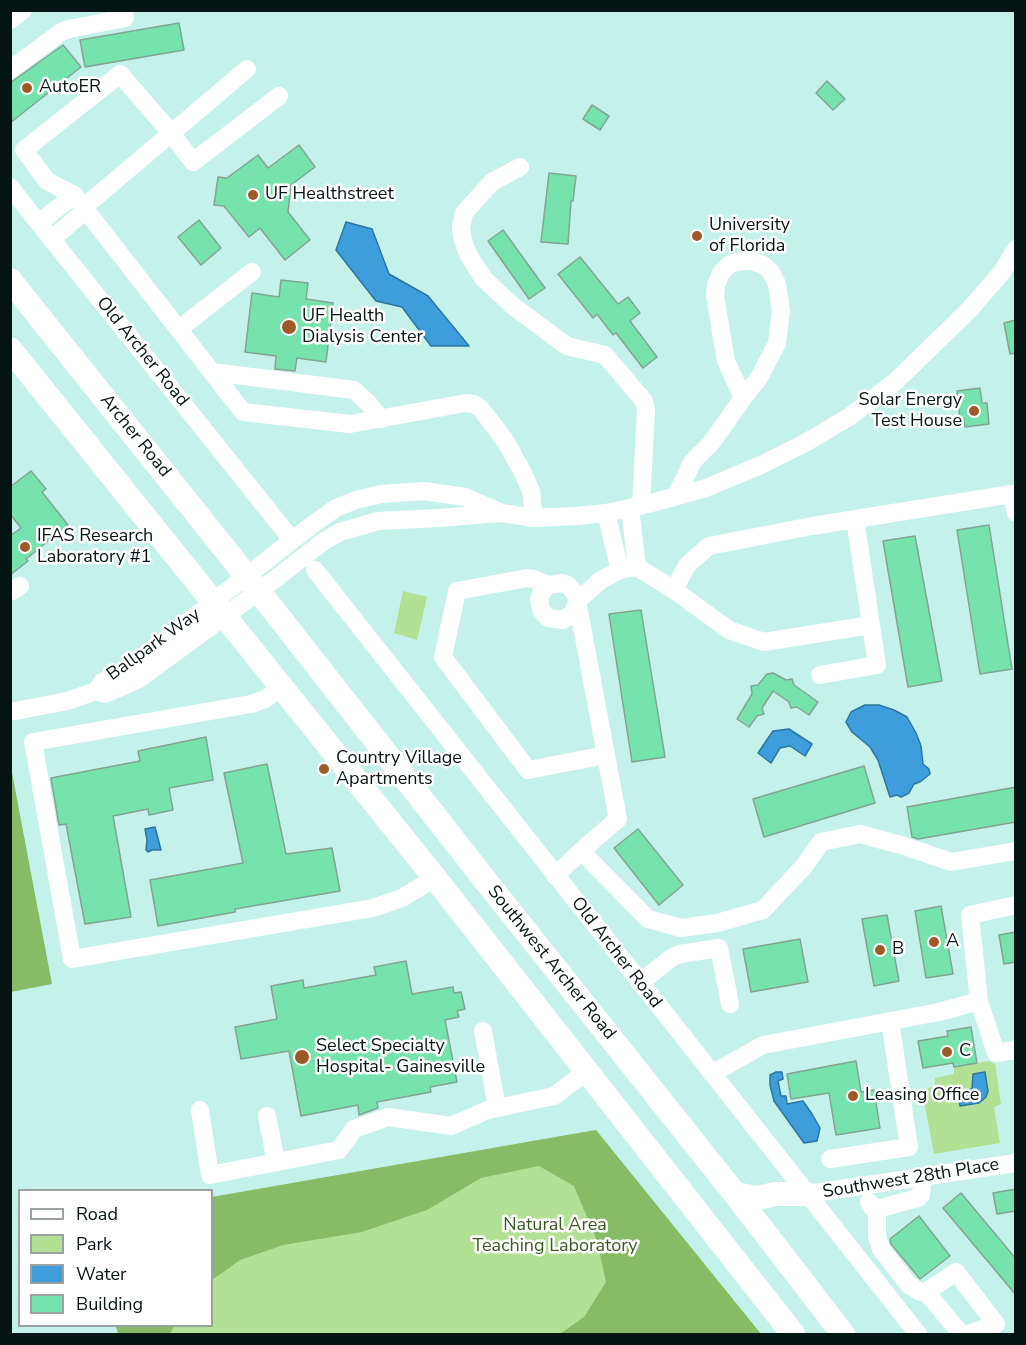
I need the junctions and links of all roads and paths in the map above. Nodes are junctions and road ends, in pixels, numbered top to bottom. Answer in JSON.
{"nodes":[{"id":1,"x":23,"y":10,"type":"edge"},
{"id":2,"x":125,"y":18,"type":"dead end"},
{"id":3,"x":10,"y":20,"type":"edge"},
{"id":4,"x":247,"y":69,"type":"dead end"},
{"id":5,"x":10,"y":70,"type":"edge"},
{"id":6,"x":279,"y":96,"type":"dead end"},
{"id":7,"x":171,"y":133,"type":"junction"},
{"id":8,"x":520,"y":167,"type":"dead end"},
{"id":9,"x":10,"y":187,"type":"edge"},
{"id":10,"x":81,"y":204,"type":"junction"},
{"id":11,"x":39,"y":223,"type":"junction"},
{"id":12,"x":52,"y":239,"type":"junction"},
{"id":13,"x":1016,"y":249,"type":"edge"},
{"id":14,"x":252,"y":272,"type":"dead end"},
{"id":15,"x":10,"y":280,"type":"edge"},
{"id":16,"x":179,"y":329,"type":"junction"},
{"id":17,"x":10,"y":349,"type":"edge"},
{"id":18,"x":212,"y":372,"type":"junction"},
{"id":19,"x":743,"y":398,"type":"junction"},
{"id":20,"x":381,"y":419,"type":"junction"},
{"id":21,"x":676,"y":496,"type":"junction"},
{"id":22,"x":635,"y":507,"type":"junction"},
{"id":23,"x":502,"y":513,"type":"junction"},
{"id":24,"x":606,"y":513,"type":"junction"},
{"id":25,"x":1016,"y":513,"type":"edge"},
{"id":26,"x":534,"y":518,"type":"junction"},
{"id":27,"x":855,"y":519,"type":"junction"},
{"id":28,"x":292,"y":540,"type":"junction"},
{"id":29,"x":320,"y":544,"type":"junction"},
{"id":30,"x":628,"y":568,"type":"junction"},
{"id":31,"x":315,"y":570,"type":"junction"},
{"id":32,"x":286,"y":571,"type":"junction"},
{"id":33,"x":252,"y":584,"type":"junction"},
{"id":34,"x":549,"y":585,"type":"junction"},
{"id":35,"x":674,"y":590,"type":"junction"},
{"id":36,"x":577,"y":601,"type":"junction"},
{"id":37,"x":220,"y":609,"type":"junction"},
{"id":38,"x":871,"y":625,"type":"junction"},
{"id":39,"x":820,"y":675,"type":"dead end"},
{"id":40,"x":282,"y":687,"type":"junction"},
{"id":41,"x":10,"y":712,"type":"edge"},
{"id":42,"x":606,"y":755,"type":"junction"},
{"id":43,"x":581,"y":851,"type":"junction"},
{"id":44,"x":1016,"y":851,"type":"edge"},
{"id":45,"x":555,"y":876,"type":"junction"},
{"id":46,"x":435,"y":879,"type":"junction"},
{"id":47,"x":485,"y":880,"type":"junction"},
{"id":48,"x":1016,"y":905,"type":"edge"},
{"id":49,"x":639,"y":983,"type":"junction"},
{"id":50,"x":980,"y":1001,"type":"junction"},
{"id":51,"x":730,"y":1004,"type":"dead end"},
{"id":52,"x":890,"y":1021,"type":"junction"},
{"id":53,"x":483,"y":1031,"type":"dead end"},
{"id":54,"x":1016,"y":1050,"type":"edge"},
{"id":55,"x":586,"y":1072,"type":"junction"},
{"id":56,"x":713,"y":1073,"type":"junction"},
{"id":57,"x":497,"y":1108,"type":"junction"},
{"id":58,"x":200,"y":1110,"type":"dead end"},
{"id":59,"x":267,"y":1116,"type":"dead end"},
{"id":60,"x":830,"y":1159,"type":"dead end"},
{"id":61,"x":276,"y":1162,"type":"junction"},
{"id":62,"x":1016,"y":1162,"type":"edge"},
{"id":63,"x":923,"y":1178,"type":"junction"},
{"id":64,"x":866,"y":1186,"type":"junction"},
{"id":65,"x":735,"y":1194,"type":"junction"},
{"id":66,"x":807,"y":1194,"type":"junction"},
{"id":67,"x":877,"y":1209,"type":"junction"},
{"id":68,"x":923,"y":1292,"type":"junction"},
{"id":69,"x":899,"y":1311,"type":"junction"},
{"id":70,"x":793,"y":1335,"type":"edge"},
{"id":71,"x":843,"y":1335,"type":"edge"},
{"id":72,"x":918,"y":1335,"type":"edge"},
{"id":73,"x":961,"y":1335,"type":"edge"},
{"id":74,"x":969,"y":1335,"type":"edge"}],
"edges":[{"from":1,"to":3,"type":"street"},
{"from":2,"to":5,"type":"street"},
{"from":4,"to":7,"type":"street"},
{"from":6,"to":7,"type":"street"},
{"from":7,"to":10,"type":"street"},
{"from":7,"to":10,"type":"street"},
{"from":8,"to":22,"type":"street"},
{"from":9,"to":11,"type":"street","name":"Old Archer Road"},
{"from":10,"to":11,"type":"street"},
{"from":10,"to":12,"type":"street"},
{"from":10,"to":16,"type":"street"},
{"from":11,"to":12,"type":"street","name":"Old Archer Road"},
{"from":12,"to":28,"type":"street","name":"Old Archer Road"},
{"from":13,"to":21,"type":"street"},
{"from":14,"to":16,"type":"street"},
{"from":15,"to":33,"type":"main road","name":"Archer Road"},
{"from":16,"to":18,"type":"street"},
{"from":17,"to":37,"type":"main road"},
{"from":18,"to":20,"type":"street"},
{"from":18,"to":20,"type":"street"},
{"from":19,"to":19,"type":"street"},
{"from":19,"to":21,"type":"street"},
{"from":20,"to":26,"type":"street"},
{"from":21,"to":22,"type":"street"},
{"from":22,"to":24,"type":"street"},
{"from":22,"to":30,"type":"street"},
{"from":23,"to":26,"type":"street"},
{"from":23,"to":28,"type":"street"},
{"from":23,"to":29,"type":"street"},
{"from":24,"to":26,"type":"street"},
{"from":24,"to":30,"type":"street"},
{"from":25,"to":27,"type":"street"},
{"from":27,"to":35,"type":"street"},
{"from":27,"to":38,"type":"street"},
{"from":28,"to":33,"type":"street"},
{"from":29,"to":31,"type":"street"},
{"from":29,"to":32,"type":"street"},
{"from":30,"to":35,"type":"street"},
{"from":30,"to":36,"type":"street"},
{"from":31,"to":32,"type":"street"},
{"from":31,"to":45,"type":"street","name":"Old Archer Road"},
{"from":32,"to":33,"type":"street"},
{"from":33,"to":37,"type":"street","name":"Ballpark Way"},
{"from":33,"to":47,"type":"main road","name":"Southwest Archer Road"},
{"from":34,"to":36,"type":"street"},
{"from":34,"to":36,"type":"street"},
{"from":34,"to":42,"type":"street"},
{"from":35,"to":38,"type":"street"},
{"from":36,"to":42,"type":"street"},
{"from":37,"to":40,"type":"main road","name":"Southwest Archer Road"},
{"from":37,"to":41,"type":"street","name":"Ballpark Way"},
{"from":38,"to":39,"type":"street"},
{"from":40,"to":46,"type":"main road","name":"Southwest Archer Road"},
{"from":40,"to":46,"type":"street"},
{"from":42,"to":43,"type":"street"},
{"from":43,"to":44,"type":"street"},
{"from":43,"to":45,"type":"street"},
{"from":45,"to":49,"type":"street","name":"Old Archer Road"},
{"from":46,"to":47,"type":"main road"},
{"from":46,"to":55,"type":"main road","name":"Southwest Archer Road"},
{"from":47,"to":65,"type":"main road","name":"Southwest Archer Road"},
{"from":48,"to":50,"type":"street"},
{"from":49,"to":51,"type":"street"},
{"from":49,"to":56,"type":"street","name":"Old Archer Road"},
{"from":50,"to":52,"type":"street"},
{"from":50,"to":54,"type":"street"},
{"from":52,"to":56,"type":"street"},
{"from":52,"to":60,"type":"street"},
{"from":53,"to":57,"type":"street"},
{"from":55,"to":57,"type":"street"},
{"from":55,"to":70,"type":"main road","name":"Southwest Archer Road"},
{"from":56,"to":66,"type":"street","name":"Old Archer Road"},
{"from":57,"to":61,"type":"street"},
{"from":58,"to":61,"type":"street"},
{"from":59,"to":61,"type":"street"},
{"from":62,"to":63,"type":"street","name":"Southwest 28th Place"},
{"from":63,"to":64,"type":"street","name":"Southwest 28th Place"},
{"from":63,"to":67,"type":"street"},
{"from":64,"to":66,"type":"street","name":"Southwest 28th Place"},
{"from":64,"to":67,"type":"street"},
{"from":65,"to":66,"type":"main road"},
{"from":65,"to":71,"type":"main road","name":"Southwest Archer Road"},
{"from":66,"to":69,"type":"street","name":"Old Archer Road"},
{"from":67,"to":68,"type":"street"},
{"from":68,"to":69,"type":"street"},
{"from":68,"to":73,"type":"street"},
{"from":68,"to":74,"type":"street"},
{"from":69,"to":72,"type":"street","name":"Old Archer Road"}]}
